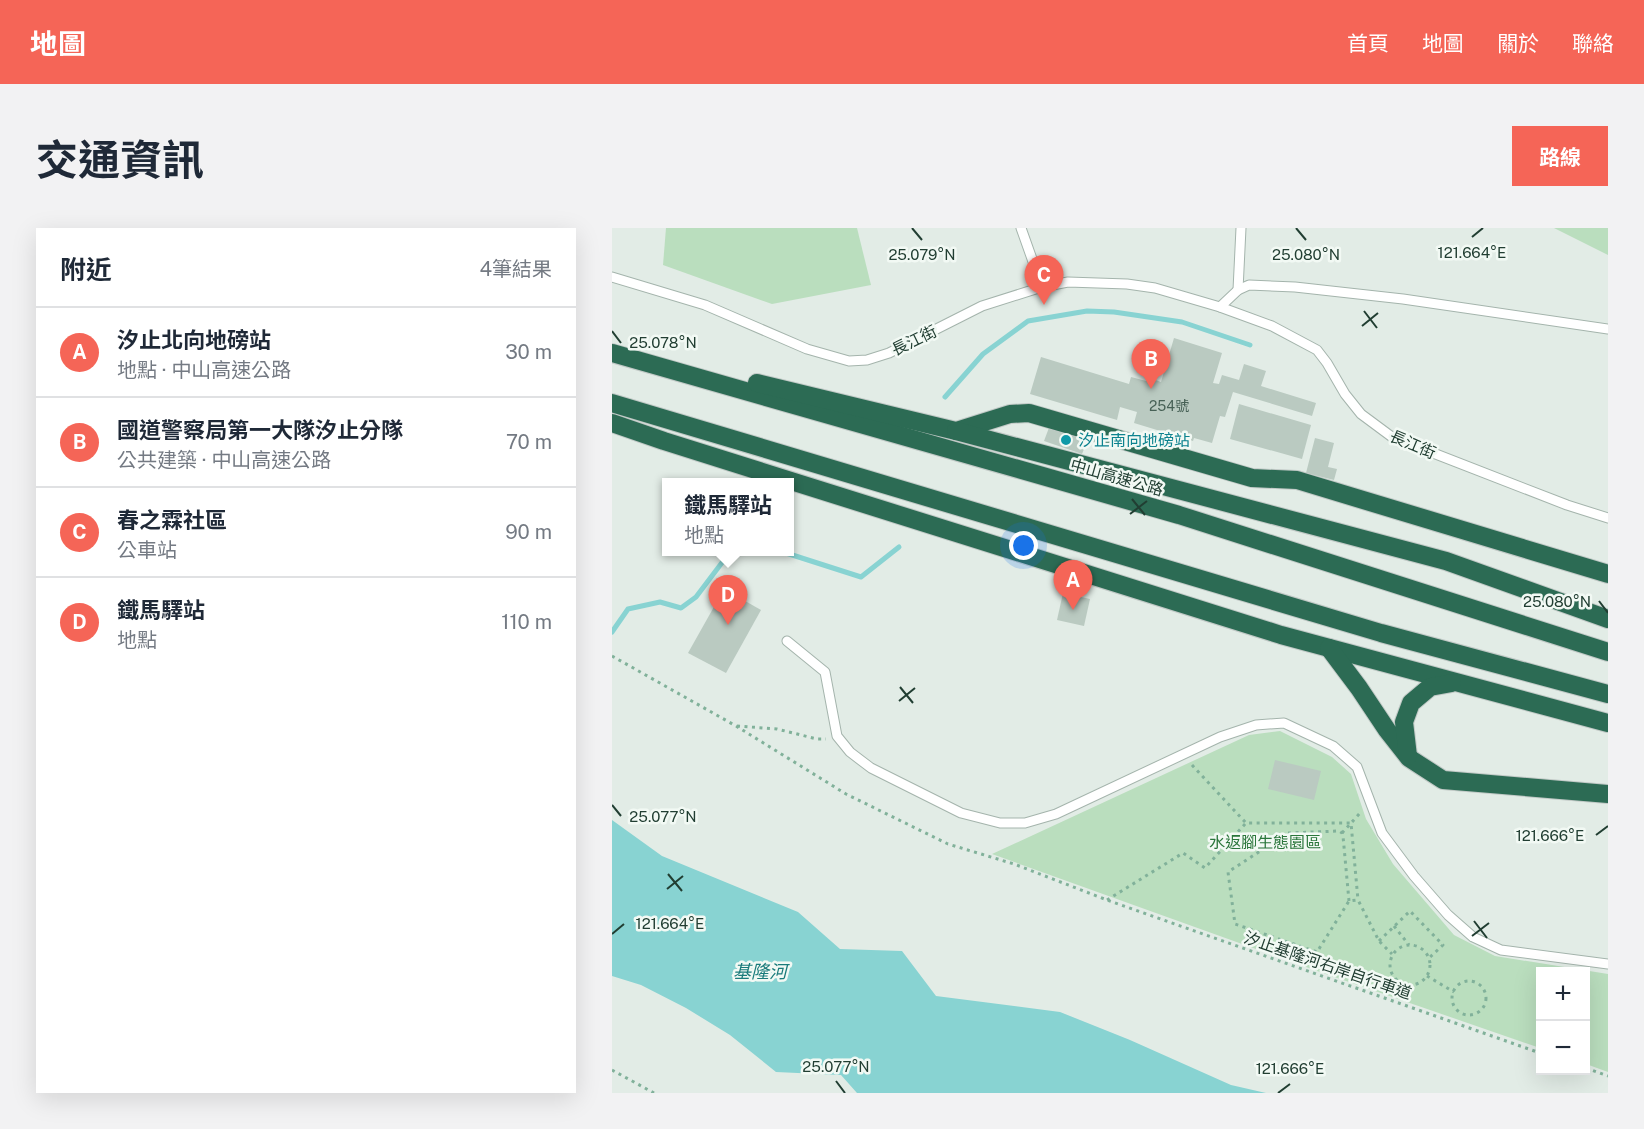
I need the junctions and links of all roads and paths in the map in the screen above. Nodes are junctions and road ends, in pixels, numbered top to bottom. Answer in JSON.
{"nodes":[{"id":1,"x":1021,"y":228,"type":"edge"},
{"id":2,"x":1241,"y":228,"type":"edge"},
{"id":3,"x":612,"y":277,"type":"edge"},
{"id":4,"x":1042,"y":287,"type":"junction"},
{"id":5,"x":1238,"y":290,"type":"junction"},
{"id":6,"x":1220,"y":307,"type":"junction"},
{"id":7,"x":1608,"y":329,"type":"edge"},
{"id":8,"x":612,"y":347,"type":"edge"},
{"id":9,"x":612,"y":353,"type":"edge"},
{"id":10,"x":612,"y":403,"type":"edge"},
{"id":11,"x":612,"y":423,"type":"edge"},
{"id":12,"x":956,"y":431,"type":"junction"},
{"id":13,"x":779,"y":478,"type":"edge"},
{"id":14,"x":794,"y":483,"type":"edge"},
{"id":15,"x":1608,"y":518,"type":"edge"},
{"id":16,"x":1608,"y":574,"type":"edge"},
{"id":17,"x":1608,"y":619,"type":"edge"},
{"id":18,"x":787,"y":641,"type":"dead end"},
{"id":19,"x":1329,"y":648,"type":"junction"},
{"id":20,"x":1608,"y":652,"type":"edge"},
{"id":21,"x":612,"y":656,"type":"edge"},
{"id":22,"x":1455,"y":682,"type":"junction"},
{"id":23,"x":1608,"y":694,"type":"edge"},
{"id":24,"x":1608,"y":723,"type":"edge"},
{"id":25,"x":736,"y":726,"type":"junction"},
{"id":26,"x":841,"y":740,"type":"junction"},
{"id":27,"x":1183,"y":754,"type":"junction"},
{"id":28,"x":1408,"y":758,"type":"junction"},
{"id":29,"x":1608,"y":794,"type":"edge"},
{"id":30,"x":1370,"y":803,"type":"junction"},
{"id":31,"x":1246,"y":823,"type":"junction"},
{"id":32,"x":1351,"y":823,"type":"junction"},
{"id":33,"x":1342,"y":833,"type":"junction"},
{"id":34,"x":1107,"y":900,"type":"junction"},
{"id":35,"x":1358,"y":900,"type":"junction"},
{"id":36,"x":1349,"y":901,"type":"junction"},
{"id":37,"x":1394,"y":926,"type":"junction"},
{"id":38,"x":1379,"y":940,"type":"junction"},
{"id":39,"x":1408,"y":945,"type":"junction"},
{"id":40,"x":1392,"y":954,"type":"junction"},
{"id":41,"x":1429,"y":958,"type":"junction"},
{"id":42,"x":1608,"y":964,"type":"edge"},
{"id":43,"x":1427,"y":976,"type":"junction"},
{"id":44,"x":1454,"y":992,"type":"junction"},
{"id":45,"x":1536,"y":1052,"type":"edge"},
{"id":46,"x":1590,"y":1069,"type":"edge"},
{"id":47,"x":612,"y":1070,"type":"edge"},
{"id":48,"x":1608,"y":1076,"type":"edge"},
{"id":49,"x":654,"y":1093,"type":"edge"}],
"edges":[{"from":1,"to":4,"type":"lane"},
{"from":2,"to":5,"type":"lane"},
{"from":3,"to":4,"type":"lane","name":"長江街"},
{"from":4,"to":6,"type":"lane","name":"長江街"},
{"from":5,"to":6,"type":"lane"},
{"from":5,"to":7,"type":"lane"},
{"from":6,"to":15,"type":"lane","name":"長江街"},
{"from":8,"to":12,"type":"highway"},
{"from":9,"to":20,"type":"highway","name":"中山高速公路"},
{"from":10,"to":23,"type":"highway"},
{"from":11,"to":13,"type":"highway"},
{"from":12,"to":16,"type":"highway"},
{"from":12,"to":17,"type":"highway"},
{"from":14,"to":19,"type":"highway"},
{"from":18,"to":26,"type":"lane"},
{"from":19,"to":22,"type":"highway"},
{"from":19,"to":28,"type":"highway"},
{"from":21,"to":25,"type":"path","name":"汐止基隆河右岸自行車道"},
{"from":22,"to":24,"type":"highway"},
{"from":22,"to":28,"type":"highway"},
{"from":25,"to":26,"type":"path"},
{"from":25,"to":34,"type":"path","name":"汐止基隆河右岸自行車道"},
{"from":26,"to":27,"type":"lane"},
{"from":27,"to":30,"type":"lane"},
{"from":27,"to":31,"type":"path"},
{"from":28,"to":29,"type":"highway"},
{"from":30,"to":32,"type":"path"},
{"from":30,"to":42,"type":"lane"},
{"from":31,"to":32,"type":"path"},
{"from":31,"to":34,"type":"path"},
{"from":32,"to":33,"type":"path"},
{"from":32,"to":35,"type":"path"},
{"from":33,"to":36,"type":"path"},
{"from":33,"to":36,"type":"path"},
{"from":34,"to":45,"type":"path","name":"汐止基隆河右岸自行車道"},
{"from":35,"to":36,"type":"path"},
{"from":35,"to":38,"type":"path"},
{"from":37,"to":38,"type":"path"},
{"from":37,"to":39,"type":"path"},
{"from":37,"to":41,"type":"path"},
{"from":38,"to":40,"type":"path"},
{"from":39,"to":40,"type":"path"},
{"from":39,"to":41,"type":"path"},
{"from":40,"to":43,"type":"path"},
{"from":41,"to":43,"type":"path"},
{"from":43,"to":44,"type":"path"},
{"from":44,"to":44,"type":"path"},
{"from":46,"to":48,"type":"path"},
{"from":47,"to":49,"type":"path"}]}
